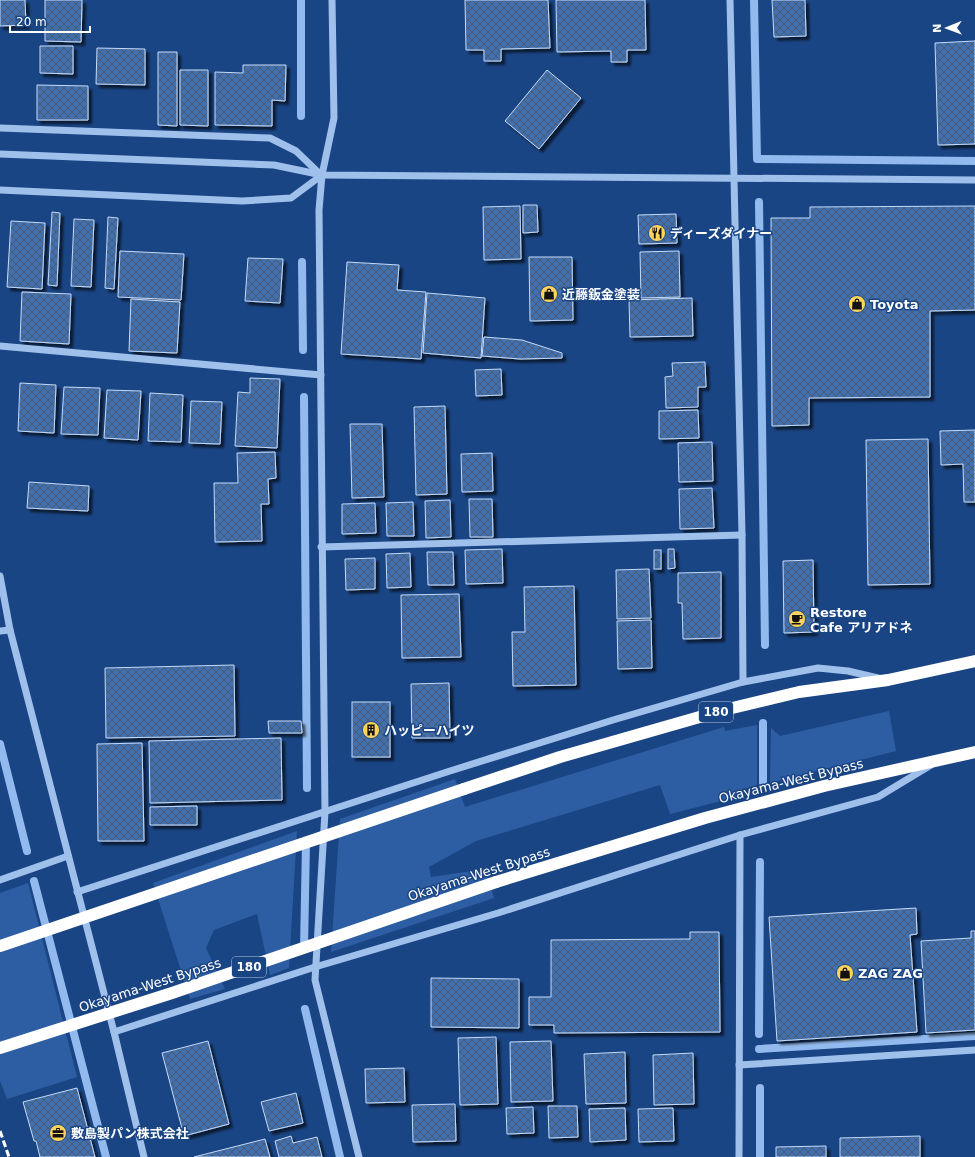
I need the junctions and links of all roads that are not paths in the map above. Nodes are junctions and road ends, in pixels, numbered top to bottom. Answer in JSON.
{"nodes":[{"id":1,"x":332,"y":0,"type":"edge"},
{"id":2,"x":730,"y":0,"type":"edge"},
{"id":3,"x":0,"y":128,"type":"edge"},
{"id":4,"x":0,"y":154,"type":"edge"},
{"id":5,"x":322,"y":175,"type":"junction"},
{"id":6,"x":733,"y":178,"type":"junction"},
{"id":7,"x":975,"y":180,"type":"edge"},
{"id":8,"x":0,"y":190,"type":"edge"},
{"id":9,"x":0,"y":346,"type":"edge"},
{"id":10,"x":322,"y":375,"type":"junction"},
{"id":11,"x":742,"y":535,"type":"junction"},
{"id":12,"x":321,"y":547,"type":"junction"},
{"id":13,"x":0,"y":576,"type":"edge"},
{"id":14,"x":10,"y":630,"type":"junction"},
{"id":15,"x":0,"y":631,"type":"edge"},
{"id":16,"x":975,"y":661,"type":"edge"},
{"id":17,"x":888,"y":680,"type":"junction"},
{"id":18,"x":743,"y":682,"type":"junction"},
{"id":19,"x":975,"y":752,"type":"edge"},
{"id":20,"x":942,"y":759,"type":"junction"},
{"id":21,"x":325,"y":812,"type":"junction"},
{"id":22,"x":740,"y":834,"type":"junction"},
{"id":23,"x":68,"y":856,"type":"junction"},
{"id":24,"x":0,"y":880,"type":"edge"},
{"id":25,"x":77,"y":892,"type":"junction"},
{"id":26,"x":0,"y":946,"type":"edge"},
{"id":27,"x":316,"y":967,"type":"junction"},
{"id":28,"x":114,"y":1032,"type":"junction"},
{"id":29,"x":0,"y":1048,"type":"edge"},
{"id":30,"x":975,"y":1050,"type":"edge"},
{"id":31,"x":739,"y":1065,"type":"junction"},
{"id":32,"x":144,"y":1157,"type":"edge"},
{"id":33,"x":359,"y":1157,"type":"edge"},
{"id":34,"x":739,"y":1157,"type":"edge"}],
"edges":[{"from":1,"to":5,"type":"street"},
{"from":2,"to":6,"type":"street"},
{"from":3,"to":5,"type":"street"},
{"from":4,"to":5,"type":"street"},
{"from":5,"to":6,"type":"street"},
{"from":5,"to":8,"type":"street"},
{"from":5,"to":10,"type":"street"},
{"from":6,"to":7,"type":"street"},
{"from":6,"to":11,"type":"street"},
{"from":9,"to":10,"type":"street"},
{"from":10,"to":12,"type":"street"},
{"from":11,"to":12,"type":"street"},
{"from":11,"to":18,"type":"street"},
{"from":12,"to":21,"type":"street"},
{"from":13,"to":14,"type":"street"},
{"from":14,"to":15,"type":"street"},
{"from":14,"to":23,"type":"street"},
{"from":16,"to":17,"type":"highway","number":"180"},
{"from":17,"to":18,"type":"street"},
{"from":17,"to":26,"type":"highway","number":"180","bridge":true},
{"from":18,"to":21,"type":"street"},
{"from":19,"to":20,"type":"highway","name":"Okayama-West Bypass","number":"180"},
{"from":20,"to":22,"type":"street"},
{"from":20,"to":29,"type":"highway","name":"Okayama-West Bypass","number":"180","bridge":true},
{"from":21,"to":25,"type":"street"},
{"from":21,"to":27,"type":"street"},
{"from":22,"to":27,"type":"street"},
{"from":22,"to":31,"type":"street"},
{"from":23,"to":24,"type":"street"},
{"from":23,"to":25,"type":"street"},
{"from":25,"to":28,"type":"street"},
{"from":27,"to":28,"type":"street"},
{"from":27,"to":33,"type":"street"},
{"from":28,"to":32,"type":"street"},
{"from":30,"to":31,"type":"street"},
{"from":31,"to":34,"type":"street"}]}
